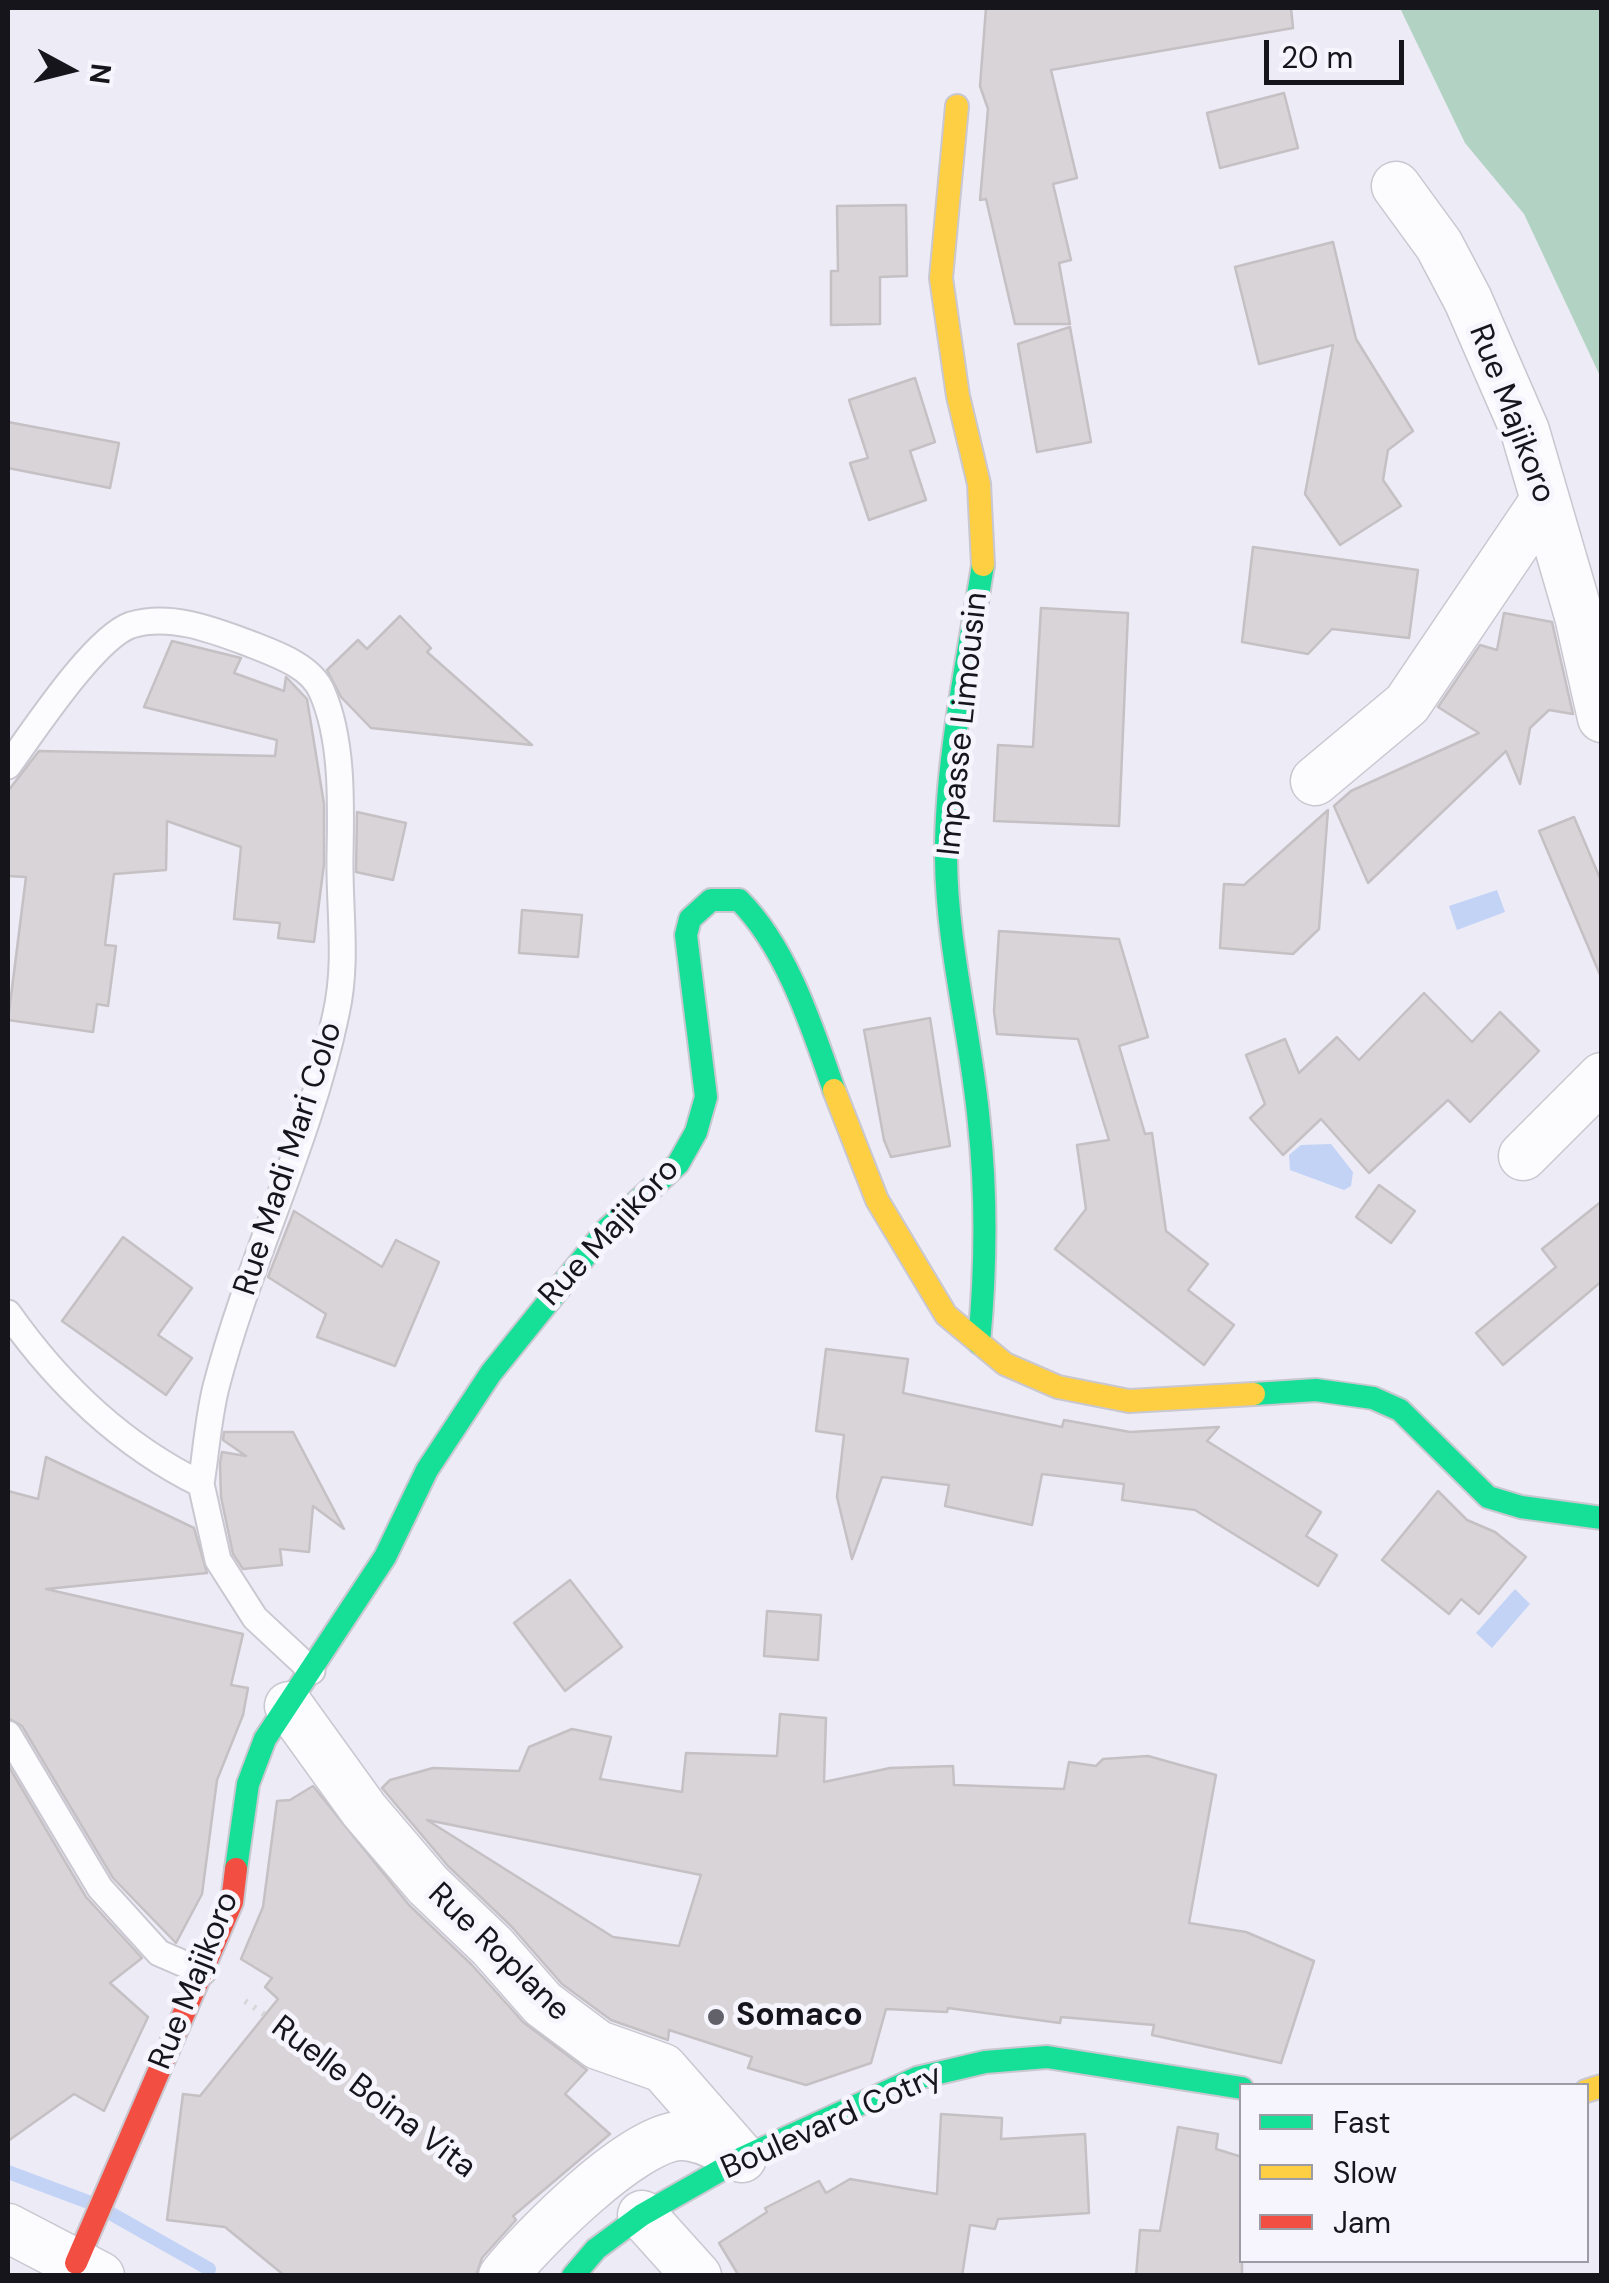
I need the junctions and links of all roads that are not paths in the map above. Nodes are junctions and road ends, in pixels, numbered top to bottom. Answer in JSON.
{"nodes":[{"id":1,"x":957,"y":106,"type":"dead end"},
{"id":2,"x":1396,"y":186,"type":"dead end"},
{"id":3,"x":1546,"y":500,"type":"junction"},
{"id":4,"x":1602,"y":718,"type":"edge"},
{"id":5,"x":8,"y":766,"type":"edge"},
{"id":6,"x":1315,"y":781,"type":"dead end"},
{"id":7,"x":1602,"y":1078,"type":"edge"},
{"id":8,"x":1523,"y":1156,"type":"dead end"},
{"id":9,"x":8,"y":1314,"type":"edge"},
{"id":10,"x":979,"y":1343,"type":"junction"},
{"id":11,"x":201,"y":1484,"type":"junction"},
{"id":12,"x":1602,"y":1518,"type":"edge"},
{"id":13,"x":300,"y":1689,"type":"junction"},
{"id":14,"x":8,"y":1734,"type":"edge"},
{"id":15,"x":202,"y":1972,"type":"junction"},
{"id":16,"x":1239,"y":2088,"type":"edge"},
{"id":17,"x":742,"y":2158,"type":"junction"},
{"id":18,"x":642,"y":2215,"type":"junction"},
{"id":19,"x":8,"y":2228,"type":"edge"},
{"id":20,"x":88,"y":2256,"type":"edge"},
{"id":21,"x":502,"y":2276,"type":"edge"},
{"id":22,"x":573,"y":2276,"type":"edge"},
{"id":23,"x":697,"y":2276,"type":"edge"}],
"edges":[{"from":1,"to":10,"type":"street","name":"Impasse Limousin"},
{"from":2,"to":3,"type":"street","name":"Rue Majikoro"},
{"from":3,"to":4,"type":"street","name":"Rue Majikoro"},
{"from":3,"to":6,"type":"street"},
{"from":5,"to":11,"type":"lane","name":"Rue Madi Mari Colo"},
{"from":7,"to":8,"type":"street"},
{"from":9,"to":11,"type":"lane"},
{"from":10,"to":12,"type":"street","name":"Rue Majikoro"},
{"from":10,"to":13,"type":"street","name":"Rue Majikoro"},
{"from":11,"to":13,"type":"lane"},
{"from":13,"to":15,"type":"street","name":"Rue Majikoro"},
{"from":13,"to":17,"type":"street","name":"Rue Roplane"},
{"from":14,"to":15,"type":"lane"},
{"from":15,"to":20,"type":"street","name":"Rue Majikoro"},
{"from":16,"to":17,"type":"street","name":"Boulevard Cotry"},
{"from":17,"to":18,"type":"street","name":"Boulevard Cotry"},
{"from":17,"to":21,"type":"street"},
{"from":18,"to":22,"type":"street","name":"Boulevard Cotry"},
{"from":18,"to":23,"type":"street"},
{"from":19,"to":20,"type":"street"}]}
